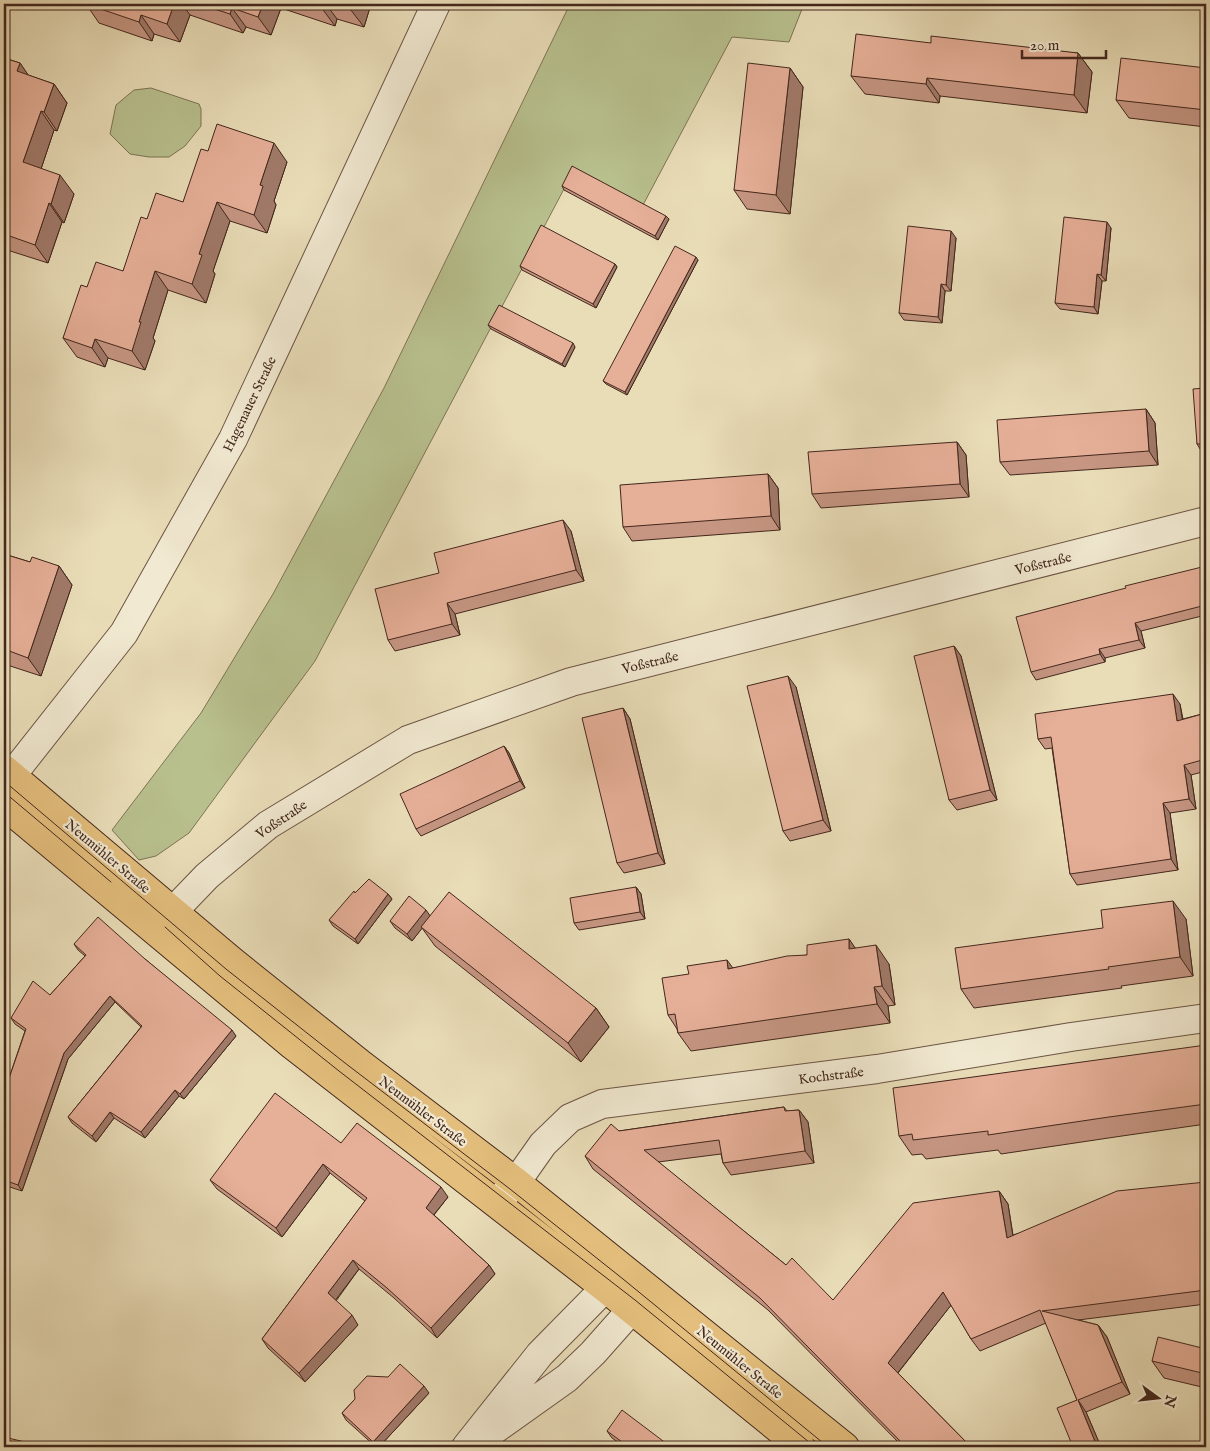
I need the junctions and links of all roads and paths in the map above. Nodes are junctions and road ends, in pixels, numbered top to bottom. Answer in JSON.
{"nodes":[{"id":1,"x":436,"y":4,"type":"edge"},
{"id":2,"x":1206,"y":521,"type":"edge"},
{"id":3,"x":8,"y":772,"type":"edge"},
{"id":4,"x":4,"y":805,"type":"edge"},
{"id":5,"x":164,"y":921,"type":"junction"},
{"id":6,"x":1206,"y":1018,"type":"edge"},
{"id":7,"x":516,"y":1182,"type":"junction"},
{"id":8,"x":497,"y":1204,"type":"junction"},
{"id":9,"x":635,"y":1278,"type":"junction"},
{"id":10,"x":605,"y":1288,"type":"junction"},
{"id":11,"x":632,"y":1309,"type":"junction"},
{"id":12,"x":466,"y":1447,"type":"edge"},
{"id":13,"x":470,"y":1447,"type":"edge"},
{"id":14,"x":801,"y":1447,"type":"edge"},
{"id":15,"x":846,"y":1447,"type":"edge"}],
"edges":[{"from":1,"to":3,"type":"street","name":"Hagenauer Straße"},
{"from":2,"to":5,"type":"street","name":"Voßstraße"},
{"from":3,"to":5,"type":"main road","name":"Neumühler Straße"},
{"from":4,"to":5,"type":"main road","name":"Neumühler Straße"},
{"from":5,"to":7,"type":"main road","name":"Neumühler Straße"},
{"from":5,"to":8,"type":"main road","name":"Neumühler Straße"},
{"from":6,"to":7,"type":"street","name":"Kochstraße"},
{"from":7,"to":8,"type":"street","name":"Kochstraße"},
{"from":7,"to":9,"type":"main road","name":"Neumühler Straße"},
{"from":8,"to":10,"type":"main road","name":"Neumühler Straße"},
{"from":9,"to":10,"type":"street"},
{"from":9,"to":11,"type":"street"},
{"from":9,"to":15,"type":"main road","name":"Neumühler Straße"},
{"from":10,"to":11,"type":"main road","name":"Neumühler Straße"},
{"from":10,"to":12,"type":"street"},
{"from":11,"to":13,"type":"street"},
{"from":11,"to":14,"type":"main road","name":"Neumühler Straße"}]}
